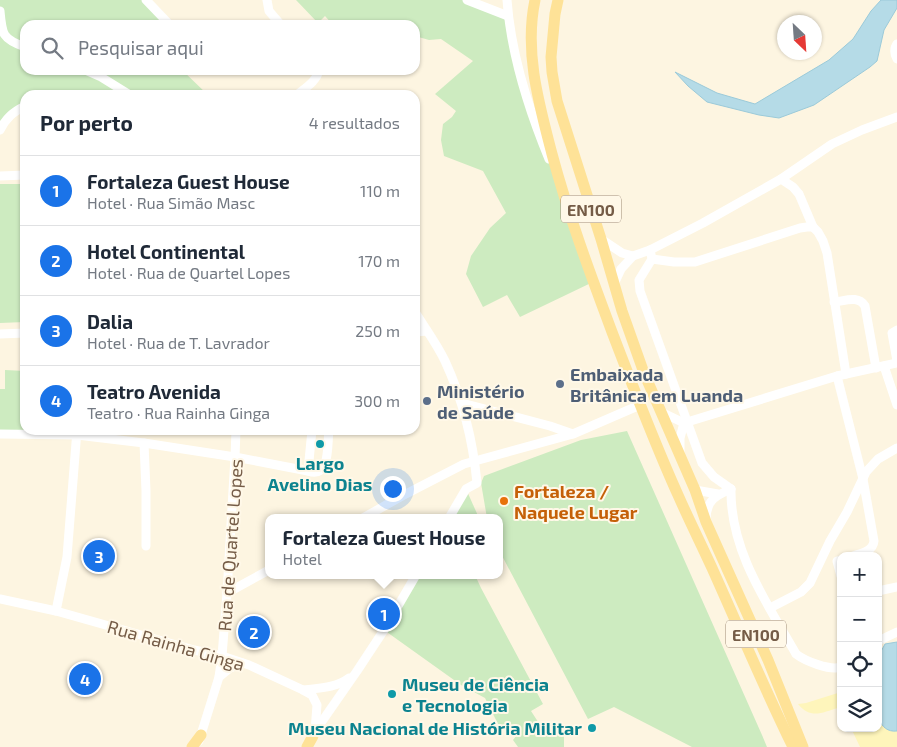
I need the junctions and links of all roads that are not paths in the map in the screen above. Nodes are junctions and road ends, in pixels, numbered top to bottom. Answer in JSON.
{"nodes":[{"id":1,"x":146,"y":0,"type":"edge"},
{"id":2,"x":267,"y":0,"type":"edge"},
{"id":3,"x":467,"y":0,"type":"edge"},
{"id":4,"x":507,"y":0,"type":"edge"},
{"id":5,"x":535,"y":0,"type":"edge"},
{"id":6,"x":558,"y":0,"type":"edge"},
{"id":7,"x":0,"y":11,"type":"edge"},
{"id":8,"x":508,"y":16,"type":"junction"},
{"id":9,"x":165,"y":20,"type":"edge"},
{"id":10,"x":277,"y":20,"type":"edge"},
{"id":11,"x":897,"y":44,"type":"edge"},
{"id":12,"x":20,"y":45,"type":"edge"},
{"id":13,"x":897,"y":59,"type":"edge"},
{"id":14,"x":96,"y":75,"type":"edge"},
{"id":15,"x":317,"y":75,"type":"edge"},
{"id":16,"x":122,"y":90,"type":"edge"},
{"id":17,"x":303,"y":90,"type":"edge"},
{"id":18,"x":20,"y":109,"type":"edge"},
{"id":19,"x":897,"y":117,"type":"edge"},
{"id":20,"x":0,"y":130,"type":"edge"},
{"id":21,"x":20,"y":175,"type":"edge"},
{"id":22,"x":0,"y":176,"type":"edge"},
{"id":23,"x":781,"y":179,"type":"junction"},
{"id":24,"x":562,"y":190,"type":"junction"},
{"id":25,"x":813,"y":227,"type":"junction"},
{"id":26,"x":601,"y":239,"type":"junction"},
{"id":27,"x":651,"y":255,"type":"junction"},
{"id":28,"x":633,"y":256,"type":"junction"},
{"id":29,"x":614,"y":284,"type":"junction"},
{"id":30,"x":834,"y":302,"type":"junction"},
{"id":31,"x":420,"y":320,"type":"edge"},
{"id":32,"x":897,"y":330,"type":"edge"},
{"id":33,"x":427,"y":331,"type":"junction"},
{"id":34,"x":420,"y":332,"type":"edge"},
{"id":35,"x":20,"y":333,"type":"edge"},
{"id":36,"x":0,"y":334,"type":"edge"},
{"id":37,"x":897,"y":362,"type":"edge"},
{"id":38,"x":880,"y":367,"type":"junction"},
{"id":39,"x":842,"y":375,"type":"junction"},
{"id":40,"x":462,"y":403,"type":"junction"},
{"id":41,"x":640,"y":405,"type":"junction"},
{"id":42,"x":897,"y":405,"type":"edge"},
{"id":43,"x":661,"y":412,"type":"junction"},
{"id":44,"x":686,"y":423,"type":"junction"},
{"id":45,"x":20,"y":433,"type":"edge"},
{"id":46,"x":0,"y":434,"type":"edge"},
{"id":47,"x":573,"y":434,"type":"junction"},
{"id":48,"x":77,"y":435,"type":"edge"},
{"id":49,"x":95,"y":435,"type":"edge"},
{"id":50,"x":236,"y":435,"type":"edge"},
{"id":51,"x":312,"y":435,"type":"edge"},
{"id":52,"x":328,"y":435,"type":"edge"},
{"id":53,"x":144,"y":443,"type":"junction"},
{"id":54,"x":897,"y":448,"type":"edge"},
{"id":55,"x":680,"y":454,"type":"junction"},
{"id":56,"x":235,"y":457,"type":"junction"},
{"id":57,"x":308,"y":470,"type":"junction"},
{"id":58,"x":863,"y":479,"type":"junction"},
{"id":59,"x":731,"y":489,"type":"junction"},
{"id":60,"x":695,"y":490,"type":"junction"},
{"id":61,"x":718,"y":494,"type":"junction"},
{"id":62,"x":370,"y":514,"type":"edge"},
{"id":63,"x":451,"y":514,"type":"edge"},
{"id":64,"x":706,"y":522,"type":"junction"},
{"id":65,"x":146,"y":546,"type":"dead end"},
{"id":66,"x":864,"y":552,"type":"edge"},
{"id":67,"x":823,"y":556,"type":"junction"},
{"id":68,"x":837,"y":560,"type":"edge"},
{"id":69,"x":265,"y":572,"type":"edge"},
{"id":70,"x":414,"y":579,"type":"edge"},
{"id":71,"x":897,"y":587,"type":"edge"},
{"id":72,"x":882,"y":590,"type":"edge"},
{"id":73,"x":227,"y":593,"type":"junction"},
{"id":74,"x":0,"y":599,"type":"edge"},
{"id":75,"x":770,"y":608,"type":"junction"},
{"id":76,"x":56,"y":611,"type":"junction"},
{"id":77,"x":897,"y":632,"type":"edge"},
{"id":78,"x":882,"y":639,"type":"edge"},
{"id":79,"x":222,"y":656,"type":"junction"},
{"id":80,"x":243,"y":663,"type":"junction"},
{"id":81,"x":837,"y":668,"type":"edge"},
{"id":82,"x":357,"y":671,"type":"junction"},
{"id":83,"x":219,"y":677,"type":"junction"},
{"id":84,"x":303,"y":690,"type":"junction"},
{"id":85,"x":314,"y":734,"type":"junction"},
{"id":86,"x":201,"y":735,"type":"junction"},
{"id":87,"x":192,"y":747,"type":"edge"},
{"id":88,"x":196,"y":747,"type":"edge"},
{"id":89,"x":306,"y":747,"type":"edge"},
{"id":90,"x":793,"y":747,"type":"edge"},
{"id":91,"x":803,"y":747,"type":"edge"}],
"edges":[{"from":1,"to":9,"type":"street"},
{"from":2,"to":10,"type":"street"},
{"from":3,"to":8,"type":"street"},
{"from":4,"to":8,"type":"street"},
{"from":5,"to":24,"type":"main road","number":"EN100"},
{"from":6,"to":26,"type":"main road","number":"EN100"},
{"from":7,"to":12,"type":"street"},
{"from":8,"to":24,"type":"street"},
{"from":11,"to":13,"type":"street"},
{"from":14,"to":16,"type":"street"},
{"from":15,"to":17,"type":"street"},
{"from":18,"to":20,"type":"street"},
{"from":19,"to":23,"type":"street"},
{"from":21,"to":22,"type":"street"},
{"from":23,"to":25,"type":"street"},
{"from":23,"to":27,"type":"street"},
{"from":24,"to":41,"type":"main road","number":"EN100"},
{"from":25,"to":27,"type":"street"},
{"from":25,"to":30,"type":"street"},
{"from":26,"to":28,"type":"street"},
{"from":26,"to":29,"type":"main road","number":"EN100"},
{"from":27,"to":28,"type":"street"},
{"from":27,"to":44,"type":"street"},
{"from":28,"to":29,"type":"street"},
{"from":29,"to":43,"type":"main road","number":"EN100"},
{"from":30,"to":38,"type":"street"},
{"from":30,"to":39,"type":"street"},
{"from":31,"to":33,"type":"street"},
{"from":32,"to":37,"type":"street"},
{"from":33,"to":34,"type":"street"},
{"from":33,"to":40,"type":"street"},
{"from":35,"to":36,"type":"street"},
{"from":37,"to":38,"type":"street"},
{"from":38,"to":39,"type":"street"},
{"from":38,"to":42,"type":"street"},
{"from":39,"to":44,"type":"street"},
{"from":39,"to":58,"type":"street"},
{"from":40,"to":47,"type":"street"},
{"from":40,"to":63,"type":"street"},
{"from":41,"to":47,"type":"street"},
{"from":41,"to":90,"type":"main road","number":"EN100"},
{"from":43,"to":44,"type":"street"},
{"from":43,"to":55,"type":"main road","number":"EN100"},
{"from":44,"to":55,"type":"street"},
{"from":44,"to":59,"type":"street"},
{"from":45,"to":46,"type":"street"},
{"from":47,"to":62,"type":"street"},
{"from":48,"to":76,"type":"street"},
{"from":49,"to":53,"type":"street"},
{"from":50,"to":56,"type":"street","name":"Rua de Quartel Lopes"},
{"from":51,"to":57,"type":"street"},
{"from":52,"to":57,"type":"street"},
{"from":53,"to":56,"type":"street"},
{"from":53,"to":65,"type":"street"},
{"from":54,"to":58,"type":"street"},
{"from":55,"to":60,"type":"main road","number":"EN100"},
{"from":56,"to":57,"type":"street"},
{"from":56,"to":73,"type":"street","name":"Rua de Quartel Lopes"},
{"from":58,"to":66,"type":"street"},
{"from":58,"to":67,"type":"street"},
{"from":59,"to":61,"type":"street"},
{"from":59,"to":75,"type":"street"},
{"from":60,"to":61,"type":"street"},
{"from":60,"to":64,"type":"main road","number":"EN100"},
{"from":61,"to":64,"type":"street"},
{"from":64,"to":91,"type":"main road","number":"EN100"},
{"from":67,"to":68,"type":"street"},
{"from":67,"to":75,"type":"street"},
{"from":69,"to":73,"type":"street"},
{"from":70,"to":82,"type":"street"},
{"from":71,"to":72,"type":"street"},
{"from":73,"to":79,"type":"street","name":"Rua de Quartel Lopes"},
{"from":74,"to":76,"type":"street","name":"Rua Rainha Ginga"},
{"from":75,"to":81,"type":"street"},
{"from":76,"to":79,"type":"street","name":"Rua Rainha Ginga"},
{"from":77,"to":78,"type":"street"},
{"from":79,"to":80,"type":"street","name":"Rua Rainha Ginga"},
{"from":79,"to":83,"type":"street","name":"Rua de Quartel Lopes"},
{"from":80,"to":83,"type":"street"},
{"from":80,"to":84,"type":"street","name":"Rua Rainha Ginga"},
{"from":82,"to":84,"type":"street"},
{"from":82,"to":85,"type":"street"},
{"from":83,"to":86,"type":"street","name":"Rua de Quartel Lopes"},
{"from":84,"to":85,"type":"street","name":"Rua Rainha Ginga"},
{"from":85,"to":89,"type":"main road"},
{"from":86,"to":87,"type":"main road"},
{"from":86,"to":88,"type":"street","name":"Rua de Quartel Lopes"}]}
